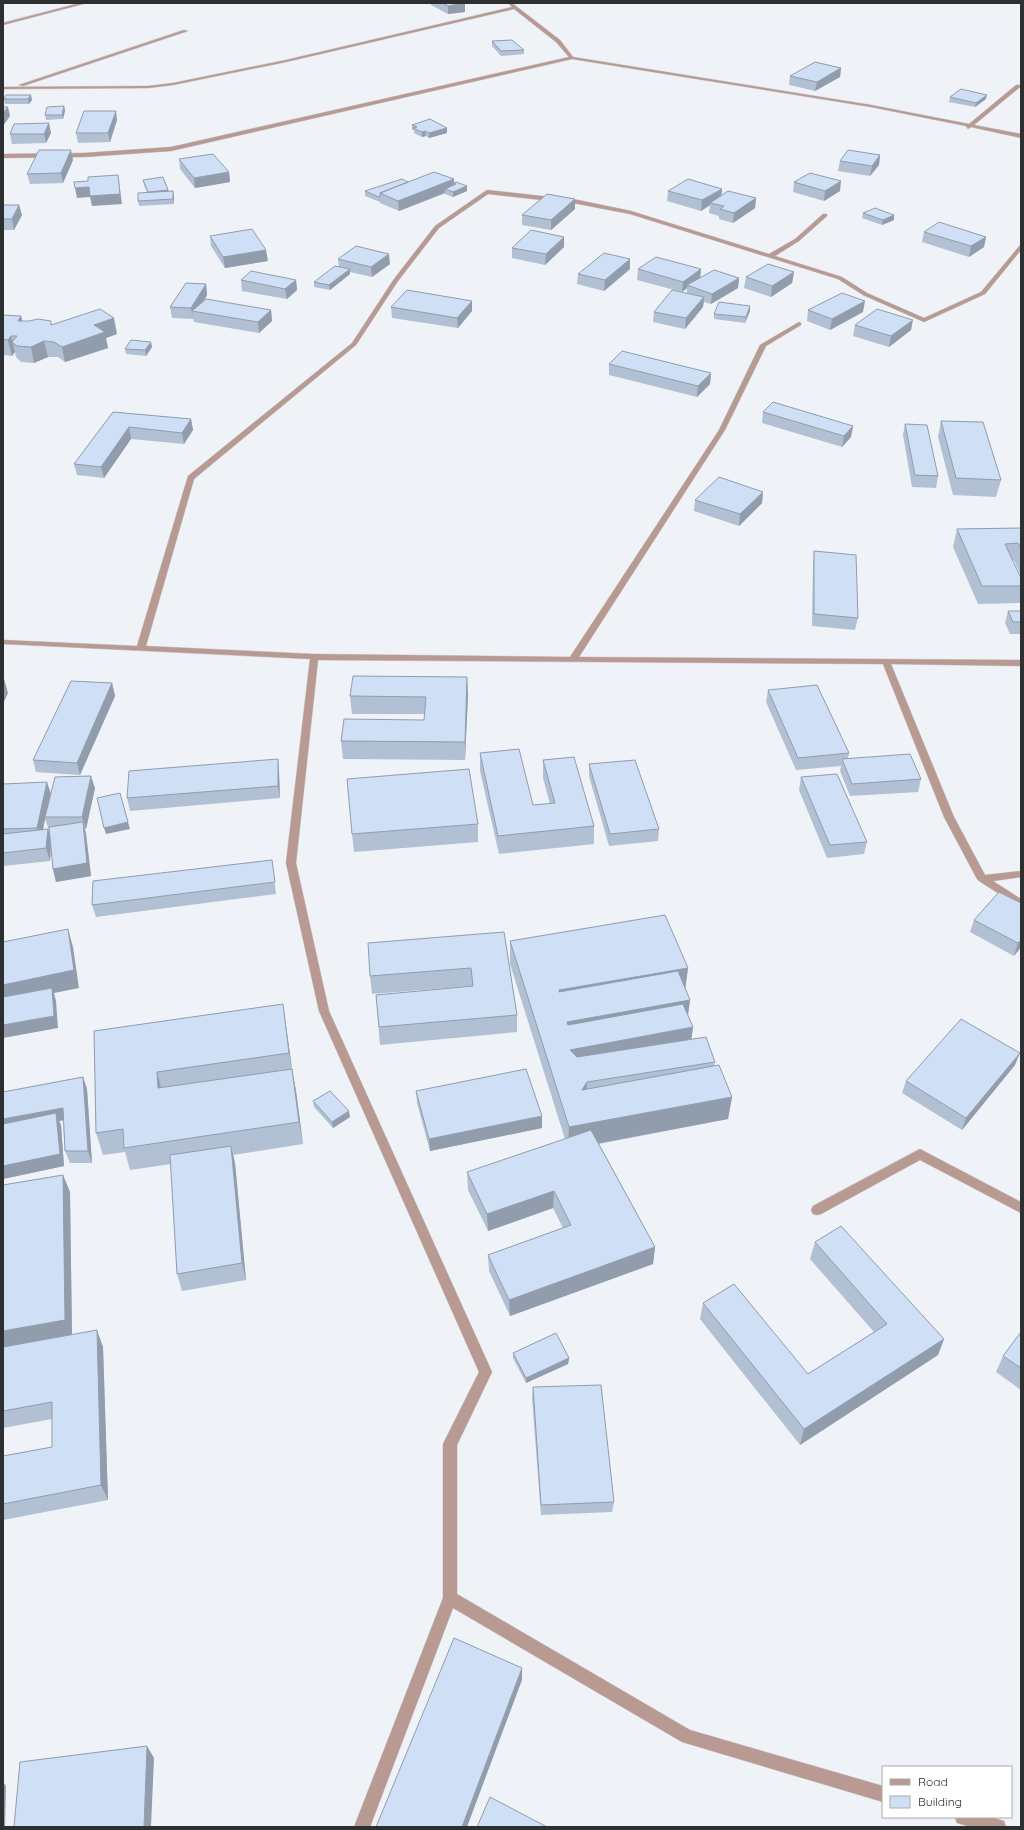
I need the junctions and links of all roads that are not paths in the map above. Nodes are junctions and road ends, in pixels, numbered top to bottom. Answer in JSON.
{"nodes":[{"id":1,"x":85,"y":3,"type":"edge"},
{"id":2,"x":509,"y":3,"type":"edge"},
{"id":3,"x":514,"y":8,"type":"junction"},
{"id":4,"x":3,"y":24,"type":"edge"},
{"id":5,"x":186,"y":31,"type":"dead end"},
{"id":6,"x":572,"y":58,"type":"junction"},
{"id":7,"x":1018,"y":86,"type":"dead end"},
{"id":8,"x":3,"y":88,"type":"edge"},
{"id":9,"x":12,"y":88,"type":"junction"},
{"id":10,"x":968,"y":127,"type":"junction"},
{"id":11,"x":1021,"y":136,"type":"edge"},
{"id":12,"x":3,"y":156,"type":"edge"},
{"id":13,"x":825,"y":215,"type":"dead end"},
{"id":14,"x":1021,"y":246,"type":"edge"},
{"id":15,"x":770,"y":256,"type":"junction"},
{"id":16,"x":799,"y":324,"type":"dead end"},
{"id":17,"x":3,"y":642,"type":"edge"},
{"id":18,"x":140,"y":648,"type":"junction"},
{"id":19,"x":314,"y":657,"type":"junction"},
{"id":20,"x":573,"y":659,"type":"junction"},
{"id":21,"x":886,"y":662,"type":"junction"},
{"id":22,"x":1021,"y":663,"type":"edge"},
{"id":23,"x":1021,"y":874,"type":"edge"},
{"id":24,"x":982,"y":880,"type":"junction"},
{"id":25,"x":1021,"y":904,"type":"edge"},
{"id":26,"x":1021,"y":1208,"type":"edge"},
{"id":27,"x":817,"y":1210,"type":"dead end"},
{"id":28,"x":450,"y":1598,"type":"junction"},
{"id":29,"x":882,"y":1794,"type":"edge"},
{"id":30,"x":966,"y":1818,"type":"edge"},
{"id":31,"x":362,"y":1827,"type":"edge"},
{"id":32,"x":998,"y":1827,"type":"edge"}],
"edges":[{"from":1,"to":4,"type":"street"},
{"from":2,"to":3,"type":"street"},
{"from":3,"to":6,"type":"street"},
{"from":3,"to":9,"type":"street"},
{"from":5,"to":9,"type":"street"},
{"from":6,"to":10,"type":"street"},
{"from":6,"to":12,"type":"street"},
{"from":7,"to":10,"type":"street"},
{"from":8,"to":9,"type":"street"},
{"from":10,"to":11,"type":"street"},
{"from":13,"to":15,"type":"street"},
{"from":14,"to":15,"type":"street"},
{"from":15,"to":18,"type":"street"},
{"from":16,"to":20,"type":"street"},
{"from":17,"to":18,"type":"street"},
{"from":18,"to":19,"type":"street"},
{"from":19,"to":20,"type":"street"},
{"from":19,"to":28,"type":"street"},
{"from":20,"to":21,"type":"street"},
{"from":21,"to":22,"type":"street"},
{"from":21,"to":24,"type":"street"},
{"from":23,"to":24,"type":"street"},
{"from":24,"to":25,"type":"street"},
{"from":26,"to":27,"type":"street"},
{"from":28,"to":29,"type":"street"},
{"from":28,"to":31,"type":"street"},
{"from":30,"to":32,"type":"street"}]}
